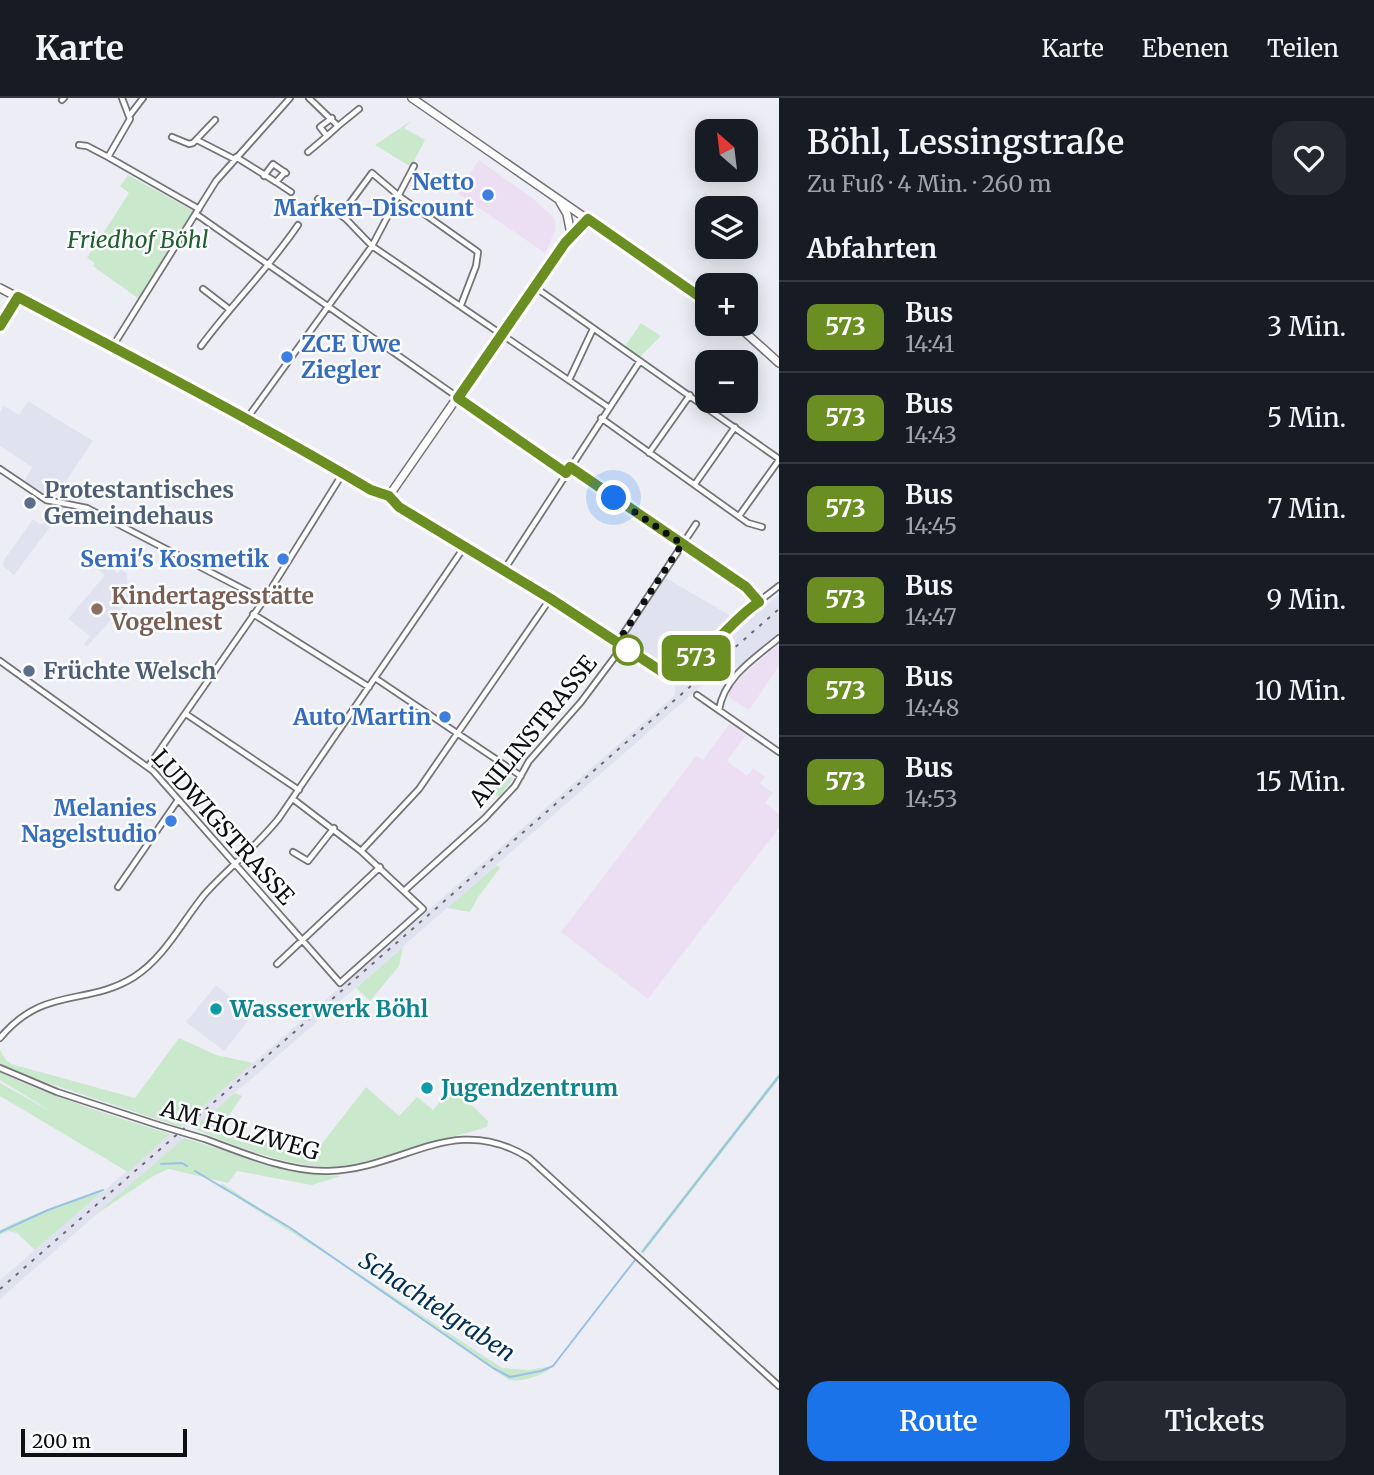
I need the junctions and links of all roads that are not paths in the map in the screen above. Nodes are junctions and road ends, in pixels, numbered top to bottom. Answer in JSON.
{"nodes":[{"id":1,"x":122,"y":98,"type":"edge"},
{"id":2,"x":143,"y":98,"type":"edge"},
{"id":3,"x":290,"y":98,"type":"edge"},
{"id":4,"x":309,"y":98,"type":"edge"},
{"id":5,"x":412,"y":98,"type":"edge"},
{"id":6,"x":359,"y":109,"type":"dead end"},
{"id":7,"x":130,"y":115,"type":"junction"},
{"id":8,"x":332,"y":118,"type":"junction"},
{"id":9,"x":215,"y":120,"type":"dead end"},
{"id":10,"x":338,"y":126,"type":"junction"},
{"id":11,"x":327,"y":136,"type":"junction"},
{"id":12,"x":172,"y":137,"type":"dead end"},
{"id":13,"x":197,"y":140,"type":"junction"},
{"id":14,"x":79,"y":145,"type":"dead end"},
{"id":15,"x":308,"y":152,"type":"dead end"},
{"id":16,"x":108,"y":157,"type":"junction"},
{"id":17,"x":235,"y":158,"type":"junction"},
{"id":18,"x":415,"y":166,"type":"dead end"},
{"id":19,"x":264,"y":176,"type":"junction"},
{"id":20,"x":275,"y":182,"type":"junction"},
{"id":21,"x":291,"y":192,"type":"dead end"},
{"id":22,"x":399,"y":196,"type":"junction"},
{"id":23,"x":558,"y":198,"type":"junction"},
{"id":24,"x":318,"y":199,"type":"dead end"},
{"id":25,"x":197,"y":211,"type":"junction"},
{"id":26,"x":341,"y":215,"type":"junction"},
{"id":27,"x":586,"y":218,"type":"junction"},
{"id":28,"x":298,"y":225,"type":"dead end"},
{"id":29,"x":570,"y":229,"type":"junction"},
{"id":30,"x":565,"y":243,"type":"junction"},
{"id":31,"x":372,"y":246,"type":"junction"},
{"id":32,"x":270,"y":265,"type":"junction"},
{"id":33,"x":0,"y":288,"type":"edge"},
{"id":34,"x":203,"y":289,"type":"dead end"},
{"id":35,"x":539,"y":290,"type":"dead end"},
{"id":36,"x":695,"y":294,"type":"edge"},
{"id":37,"x":18,"y":297,"type":"junction"},
{"id":38,"x":461,"y":305,"type":"junction"},
{"id":39,"x":328,"y":306,"type":"junction"},
{"id":40,"x":229,"y":309,"type":"junction"},
{"id":41,"x":0,"y":326,"type":"edge"},
{"id":42,"x":593,"y":329,"type":"junction"},
{"id":43,"x":502,"y":335,"type":"junction"},
{"id":44,"x":749,"y":336,"type":"edge"},
{"id":45,"x":113,"y":345,"type":"junction"},
{"id":46,"x":201,"y":346,"type":"dead end"},
{"id":47,"x":640,"y":361,"type":"junction"},
{"id":48,"x":779,"y":363,"type":"edge"},
{"id":49,"x":569,"y":380,"type":"junction"},
{"id":50,"x":690,"y":395,"type":"junction"},
{"id":51,"x":458,"y":398,"type":"junction"},
{"id":52,"x":608,"y":407,"type":"junction"},
{"id":53,"x":248,"y":418,"type":"junction"},
{"id":54,"x":601,"y":418,"type":"junction"},
{"id":55,"x":735,"y":427,"type":"junction"},
{"id":56,"x":649,"y":453,"type":"junction"},
{"id":57,"x":779,"y":459,"type":"edge"},
{"id":58,"x":570,"y":467,"type":"junction"},
{"id":59,"x":0,"y":469,"type":"edge"},
{"id":60,"x":343,"y":473,"type":"junction"},
{"id":61,"x":566,"y":473,"type":"junction"},
{"id":62,"x":695,"y":484,"type":"junction"},
{"id":63,"x":389,"y":496,"type":"junction"},
{"id":64,"x":739,"y":516,"type":"junction"},
{"id":65,"x":696,"y":524,"type":"dead end"},
{"id":66,"x":762,"y":527,"type":"dead end"},
{"id":67,"x":682,"y":544,"type":"junction"},
{"id":68,"x":465,"y":546,"type":"junction"},
{"id":69,"x":504,"y":570,"type":"junction"},
{"id":70,"x":779,"y":586,"type":"edge"},
{"id":71,"x":551,"y":599,"type":"junction"},
{"id":72,"x":264,"y":600,"type":"junction"},
{"id":73,"x":759,"y":602,"type":"junction"},
{"id":74,"x":253,"y":614,"type":"junction"},
{"id":75,"x":779,"y":638,"type":"edge"},
{"id":76,"x":618,"y":642,"type":"junction"},
{"id":77,"x":623,"y":646,"type":"junction"},
{"id":78,"x":0,"y":661,"type":"edge"},
{"id":79,"x":375,"y":678,"type":"junction"},
{"id":80,"x":369,"y":687,"type":"junction"},
{"id":81,"x":697,"y":695,"type":"dead end"},
{"id":82,"x":719,"y":710,"type":"junction"},
{"id":83,"x":186,"y":714,"type":"junction"},
{"id":84,"x":456,"y":734,"type":"junction"},
{"id":85,"x":779,"y":752,"type":"edge"},
{"id":86,"x":148,"y":767,"type":"junction"},
{"id":87,"x":521,"y":776,"type":"junction"},
{"id":88,"x":299,"y":790,"type":"junction"},
{"id":89,"x":293,"y":799,"type":"junction"},
{"id":90,"x":178,"y":800,"type":"junction"},
{"id":91,"x":334,"y":828,"type":"junction"},
{"id":92,"x":361,"y":851,"type":"junction"},
{"id":93,"x":293,"y":852,"type":"dead end"},
{"id":94,"x":235,"y":865,"type":"junction"},
{"id":95,"x":380,"y":867,"type":"junction"},
{"id":96,"x":118,"y":887,"type":"dead end"},
{"id":97,"x":404,"y":891,"type":"junction"},
{"id":98,"x":302,"y":939,"type":"junction"},
{"id":99,"x":277,"y":964,"type":"dead end"},
{"id":100,"x":0,"y":1038,"type":"edge"},
{"id":101,"x":0,"y":1069,"type":"edge"},
{"id":102,"x":779,"y":1386,"type":"edge"}],
"edges":[{"from":1,"to":7,"type":"street"},
{"from":2,"to":7,"type":"street"},
{"from":3,"to":17,"type":"street"},
{"from":4,"to":8,"type":"street"},
{"from":5,"to":23,"type":"street"},
{"from":6,"to":10,"type":"street"},
{"from":7,"to":16,"type":"street"},
{"from":8,"to":10,"type":"street"},
{"from":8,"to":11,"type":"street"},
{"from":9,"to":13,"type":"street"},
{"from":10,"to":11,"type":"street"},
{"from":11,"to":15,"type":"street"},
{"from":12,"to":13,"type":"street"},
{"from":13,"to":17,"type":"street"},
{"from":14,"to":16,"type":"street"},
{"from":16,"to":25,"type":"street"},
{"from":17,"to":19,"type":"street"},
{"from":17,"to":25,"type":"street"},
{"from":18,"to":22,"type":"street"},
{"from":19,"to":20,"type":"street"},
{"from":19,"to":20,"type":"street"},
{"from":20,"to":21,"type":"street"},
{"from":22,"to":26,"type":"street"},
{"from":22,"to":31,"type":"street"},
{"from":22,"to":38,"type":"street"},
{"from":23,"to":27,"type":"street"},
{"from":23,"to":29,"type":"street"},
{"from":24,"to":26,"type":"street"},
{"from":25,"to":32,"type":"street"},
{"from":25,"to":45,"type":"street"},
{"from":26,"to":31,"type":"street"},
{"from":27,"to":29,"type":"street"},
{"from":27,"to":30,"type":"street"},
{"from":27,"to":36,"type":"street"},
{"from":28,"to":32,"type":"street"},
{"from":29,"to":30,"type":"street"},
{"from":30,"to":43,"type":"street"},
{"from":31,"to":38,"type":"street"},
{"from":31,"to":39,"type":"street"},
{"from":32,"to":39,"type":"street"},
{"from":32,"to":40,"type":"street"},
{"from":33,"to":37,"type":"street"},
{"from":34,"to":40,"type":"street"},
{"from":35,"to":42,"type":"street"},
{"from":37,"to":41,"type":"street"},
{"from":37,"to":45,"type":"street"},
{"from":38,"to":43,"type":"street"},
{"from":39,"to":51,"type":"street"},
{"from":39,"to":53,"type":"street"},
{"from":40,"to":46,"type":"street"},
{"from":42,"to":47,"type":"street"},
{"from":42,"to":49,"type":"street"},
{"from":43,"to":49,"type":"street"},
{"from":43,"to":51,"type":"street"},
{"from":44,"to":48,"type":"street"},
{"from":45,"to":53,"type":"street"},
{"from":47,"to":50,"type":"street"},
{"from":47,"to":52,"type":"street"},
{"from":49,"to":52,"type":"street"},
{"from":50,"to":55,"type":"street"},
{"from":50,"to":56,"type":"street"},
{"from":51,"to":61,"type":"street"},
{"from":51,"to":63,"type":"street"},
{"from":52,"to":54,"type":"street"},
{"from":53,"to":60,"type":"street"},
{"from":54,"to":56,"type":"street"},
{"from":54,"to":58,"type":"street"},
{"from":55,"to":57,"type":"street"},
{"from":55,"to":62,"type":"street"},
{"from":56,"to":62,"type":"street"},
{"from":57,"to":64,"type":"street"},
{"from":58,"to":61,"type":"street"},
{"from":58,"to":67,"type":"street"},
{"from":59,"to":72,"type":"street"},
{"from":60,"to":63,"type":"street"},
{"from":60,"to":72,"type":"street"},
{"from":61,"to":69,"type":"street"},
{"from":62,"to":64,"type":"street"},
{"from":63,"to":68,"type":"street"},
{"from":64,"to":66,"type":"street"},
{"from":65,"to":67,"type":"street"},
{"from":67,"to":73,"type":"street"},
{"from":67,"to":76,"type":"street"},
{"from":68,"to":69,"type":"street"},
{"from":68,"to":79,"type":"street"},
{"from":69,"to":71,"type":"street"},
{"from":70,"to":73,"type":"street"},
{"from":71,"to":76,"type":"street"},
{"from":71,"to":84,"type":"street"},
{"from":72,"to":74,"type":"street"},
{"from":73,"to":77,"type":"street"},
{"from":74,"to":80,"type":"street"},
{"from":74,"to":83,"type":"street"},
{"from":75,"to":82,"type":"street"},
{"from":76,"to":77,"type":"street"},
{"from":77,"to":87,"type":"street","name":"ANILINSTRASSE"},
{"from":78,"to":86,"type":"street","name":"LUDWIGSTRASSE"},
{"from":79,"to":80,"type":"street"},
{"from":79,"to":84,"type":"street"},
{"from":80,"to":88,"type":"street"},
{"from":81,"to":82,"type":"street"},
{"from":82,"to":85,"type":"street"},
{"from":83,"to":86,"type":"street"},
{"from":83,"to":88,"type":"street"},
{"from":84,"to":87,"type":"street"},
{"from":84,"to":92,"type":"street"},
{"from":86,"to":90,"type":"street","name":"LUDWIGSTRASSE"},
{"from":87,"to":97,"type":"street","name":"ANILINSTRASSE"},
{"from":88,"to":89,"type":"street"},
{"from":89,"to":91,"type":"street"},
{"from":89,"to":94,"type":"street"},
{"from":90,"to":94,"type":"street","name":"LUDWIGSTRASSE"},
{"from":90,"to":96,"type":"street"},
{"from":91,"to":92,"type":"street"},
{"from":91,"to":93,"type":"street"},
{"from":92,"to":95,"type":"street"},
{"from":94,"to":98,"type":"street","name":"LUDWIGSTRASSE"},
{"from":94,"to":100,"type":"street"},
{"from":95,"to":97,"type":"street"},
{"from":95,"to":98,"type":"street"},
{"from":97,"to":98,"type":"street","name":"LUDWIGSTRASSE"},
{"from":98,"to":99,"type":"street"},
{"from":101,"to":102,"type":"street","name":"AM HOLZWEG","bridge":true}]}
